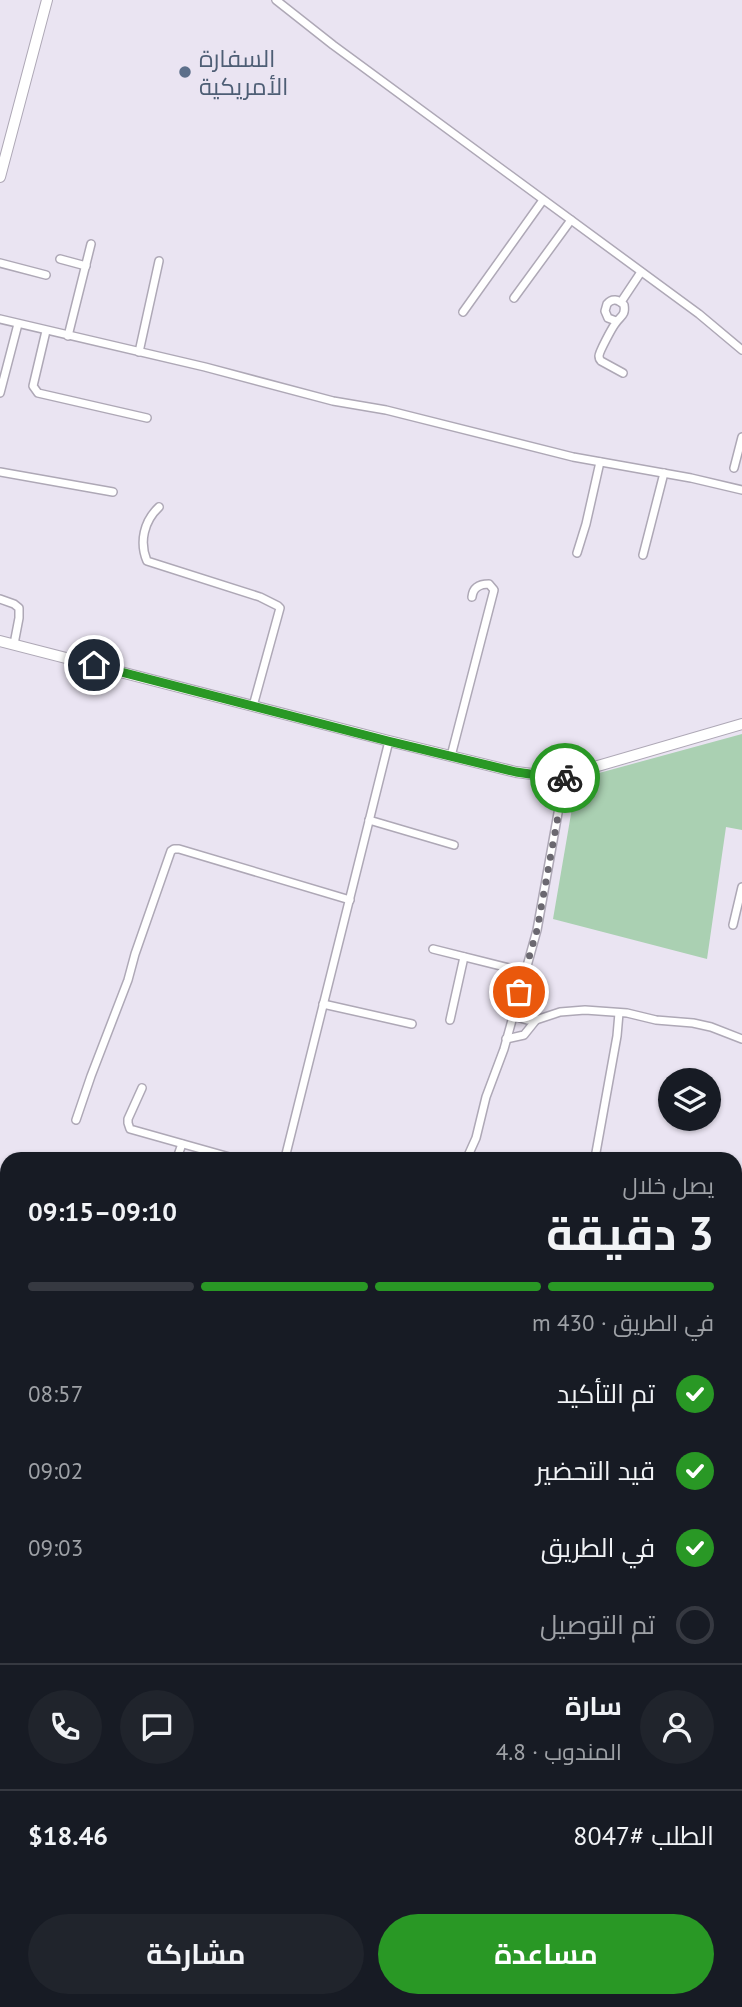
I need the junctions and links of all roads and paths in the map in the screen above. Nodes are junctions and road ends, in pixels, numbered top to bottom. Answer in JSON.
{"nodes":[{"id":1,"x":47,"y":0,"type":"edge"},
{"id":2,"x":276,"y":0,"type":"edge"},
{"id":3,"x":0,"y":177,"type":"edge"},
{"id":4,"x":544,"y":200,"type":"junction"},
{"id":5,"x":571,"y":220,"type":"junction"},
{"id":6,"x":91,"y":244,"type":"dead end"},
{"id":7,"x":60,"y":260,"type":"dead end"},
{"id":8,"x":159,"y":261,"type":"dead end"},
{"id":9,"x":0,"y":263,"type":"edge"},
{"id":10,"x":86,"y":266,"type":"junction"},
{"id":11,"x":641,"y":272,"type":"junction"},
{"id":12,"x":46,"y":275,"type":"dead end"},
{"id":13,"x":514,"y":298,"type":"dead end"},
{"id":14,"x":621,"y":302,"type":"junction"},
{"id":15,"x":463,"y":312,"type":"dead end"},
{"id":16,"x":0,"y":319,"type":"edge"},
{"id":17,"x":616,"y":321,"type":"junction"},
{"id":18,"x":18,"y":324,"type":"junction"},
{"id":19,"x":46,"y":331,"type":"junction"},
{"id":20,"x":68,"y":336,"type":"junction"},
{"id":21,"x":742,"y":351,"type":"edge"},
{"id":22,"x":139,"y":352,"type":"junction"},
{"id":23,"x":623,"y":373,"type":"dead end"},
{"id":24,"x":0,"y":393,"type":"edge"},
{"id":25,"x":147,"y":418,"type":"dead end"},
{"id":26,"x":742,"y":437,"type":"edge"},
{"id":27,"x":600,"y":462,"type":"junction"},
{"id":28,"x":734,"y":468,"type":"dead end"},
{"id":29,"x":0,"y":472,"type":"edge"},
{"id":30,"x":664,"y":473,"type":"junction"},
{"id":31,"x":742,"y":489,"type":"edge"},
{"id":32,"x":113,"y":492,"type":"dead end"},
{"id":33,"x":159,"y":507,"type":"dead end"},
{"id":34,"x":577,"y":553,"type":"dead end"},
{"id":35,"x":643,"y":555,"type":"dead end"},
{"id":36,"x":472,"y":597,"type":"dead end"},
{"id":37,"x":0,"y":599,"type":"edge"},
{"id":38,"x":0,"y":641,"type":"edge"},
{"id":39,"x":14,"y":644,"type":"junction"},
{"id":40,"x":253,"y":706,"type":"junction"},
{"id":41,"x":742,"y":724,"type":"edge"},
{"id":42,"x":388,"y":741,"type":"junction"},
{"id":43,"x":450,"y":756,"type":"junction"},
{"id":44,"x":565,"y":774,"type":"junction"},
{"id":45,"x":369,"y":821,"type":"junction"},
{"id":46,"x":454,"y":845,"type":"dead end"},
{"id":47,"x":741,"y":892,"type":"edge"},
{"id":48,"x":350,"y":900,"type":"junction"},
{"id":49,"x":733,"y":925,"type":"dead end"},
{"id":50,"x":433,"y":949,"type":"dead end"},
{"id":51,"x":464,"y":957,"type":"junction"},
{"id":52,"x":525,"y":972,"type":"junction"},
{"id":53,"x":323,"y":1004,"type":"junction"},
{"id":54,"x":512,"y":1013,"type":"junction"},
{"id":55,"x":619,"y":1013,"type":"junction"},
{"id":56,"x":450,"y":1020,"type":"dead end"},
{"id":57,"x":536,"y":1020,"type":"junction"},
{"id":58,"x":412,"y":1024,"type":"dead end"},
{"id":59,"x":506,"y":1039,"type":"junction"},
{"id":60,"x":742,"y":1039,"type":"edge"},
{"id":61,"x":142,"y":1087,"type":"dead end"},
{"id":62,"x":76,"y":1120,"type":"dead end"},
{"id":63,"x":182,"y":1144,"type":"junction"},
{"id":64,"x":179,"y":1152,"type":"edge"},
{"id":65,"x":211,"y":1152,"type":"edge"},
{"id":66,"x":286,"y":1152,"type":"edge"},
{"id":67,"x":470,"y":1152,"type":"edge"},
{"id":68,"x":596,"y":1152,"type":"edge"}],
"edges":[{"from":1,"to":3,"type":"main road"},
{"from":2,"to":4,"type":"street"},
{"from":4,"to":5,"type":"street"},
{"from":4,"to":15,"type":"street"},
{"from":5,"to":11,"type":"street"},
{"from":5,"to":13,"type":"street"},
{"from":6,"to":10,"type":"street"},
{"from":7,"to":10,"type":"street"},
{"from":8,"to":22,"type":"street"},
{"from":9,"to":12,"type":"street"},
{"from":10,"to":20,"type":"street"},
{"from":11,"to":14,"type":"street"},
{"from":11,"to":21,"type":"street"},
{"from":14,"to":17,"type":"street"},
{"from":14,"to":17,"type":"street"},
{"from":16,"to":18,"type":"street"},
{"from":17,"to":23,"type":"street"},
{"from":18,"to":19,"type":"street"},
{"from":18,"to":24,"type":"street"},
{"from":19,"to":20,"type":"street"},
{"from":19,"to":25,"type":"street"},
{"from":20,"to":22,"type":"street"},
{"from":22,"to":27,"type":"street"},
{"from":26,"to":28,"type":"street"},
{"from":27,"to":30,"type":"street"},
{"from":27,"to":34,"type":"street"},
{"from":29,"to":32,"type":"street"},
{"from":30,"to":31,"type":"street"},
{"from":30,"to":35,"type":"street"},
{"from":33,"to":40,"type":"street"},
{"from":36,"to":43,"type":"street"},
{"from":37,"to":39,"type":"street"},
{"from":38,"to":39,"type":"main road"},
{"from":39,"to":40,"type":"main road"},
{"from":40,"to":42,"type":"main road"},
{"from":41,"to":44,"type":"main road"},
{"from":42,"to":43,"type":"main road"},
{"from":42,"to":45,"type":"street"},
{"from":43,"to":44,"type":"main road"},
{"from":44,"to":52,"type":"street"},
{"from":45,"to":46,"type":"street"},
{"from":45,"to":48,"type":"street"},
{"from":47,"to":49,"type":"street"},
{"from":48,"to":53,"type":"street"},
{"from":48,"to":62,"type":"street"},
{"from":50,"to":51,"type":"street"},
{"from":51,"to":52,"type":"street"},
{"from":51,"to":56,"type":"street"},
{"from":52,"to":54,"type":"street"},
{"from":53,"to":58,"type":"street"},
{"from":53,"to":66,"type":"street"},
{"from":54,"to":57,"type":"street"},
{"from":54,"to":59,"type":"street"},
{"from":55,"to":57,"type":"street"},
{"from":55,"to":60,"type":"street"},
{"from":55,"to":68,"type":"street"},
{"from":57,"to":59,"type":"street"},
{"from":59,"to":67,"type":"street"},
{"from":61,"to":63,"type":"street"},
{"from":63,"to":64,"type":"street"},
{"from":63,"to":65,"type":"street"}]}
